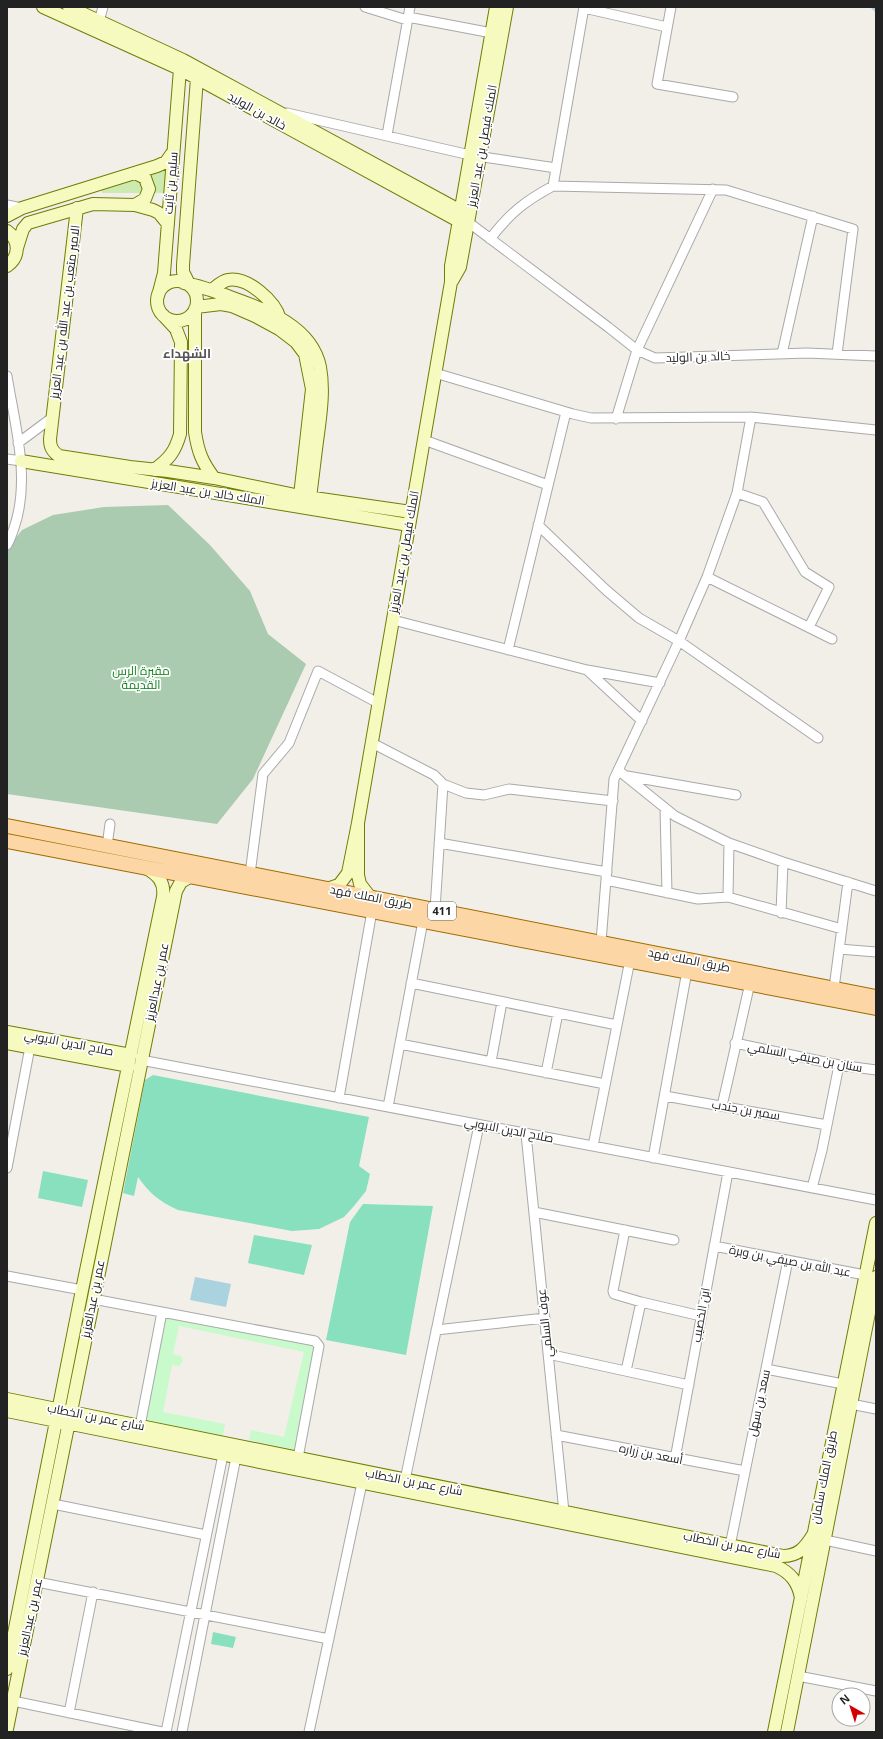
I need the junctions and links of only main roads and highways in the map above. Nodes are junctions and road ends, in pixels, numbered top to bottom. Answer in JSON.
{"nodes":[{"id":1,"x":7,"y":826,"type":"edge"},
{"id":2,"x":7,"y":841,"type":"edge"},
{"id":3,"x":348,"y":893,"type":"junction"},
{"id":4,"x":876,"y":997,"type":"edge"},
{"id":5,"x":876,"y":1008,"type":"edge"}],
"edges":[{"from":1,"to":3,"type":"main road","name":"طريق الملك فهد","number":"411"},
{"from":2,"to":3,"type":"main road","name":"طريق الملك فهد","number":"411"},
{"from":3,"to":4,"type":"main road","name":"طريق الملك فهد","number":"411"},
{"from":3,"to":5,"type":"main road","name":"طريق الملك فهد","number":"411"}]}
